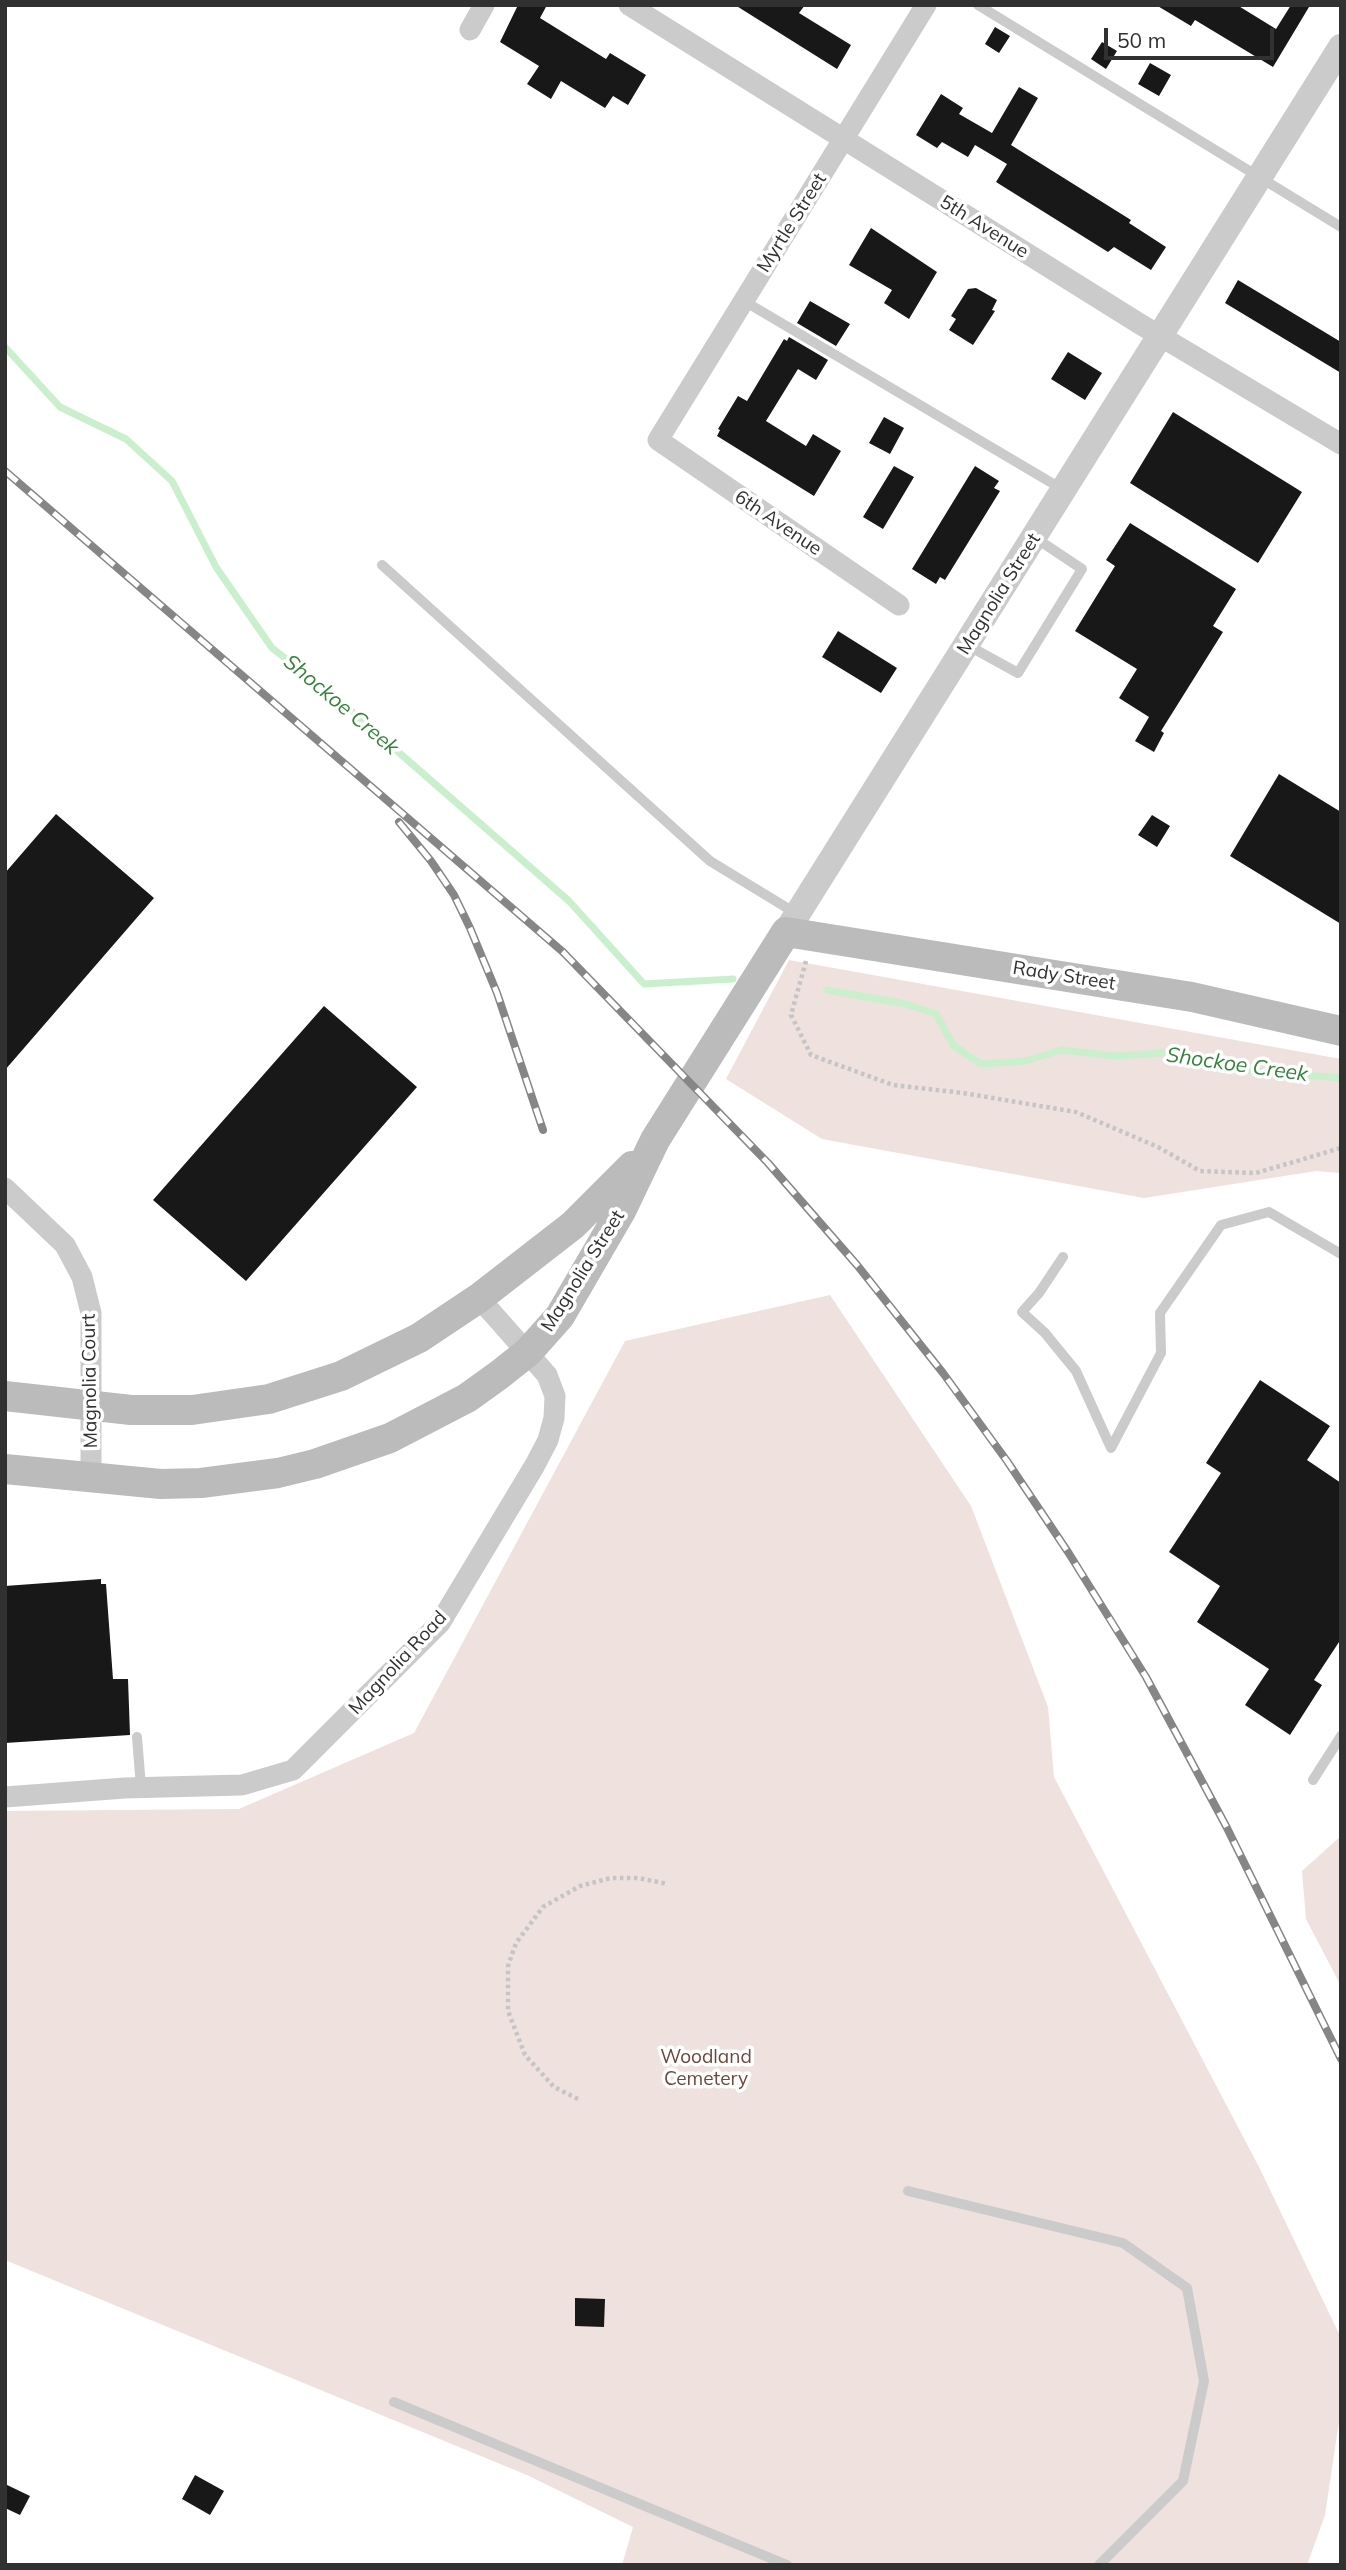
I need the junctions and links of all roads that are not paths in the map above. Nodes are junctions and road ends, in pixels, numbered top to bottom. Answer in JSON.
{"nodes":[{"id":1,"x":484,"y":5,"type":"edge"},
{"id":2,"x":629,"y":5,"type":"edge"},
{"id":3,"x":926,"y":5,"type":"edge"},
{"id":4,"x":978,"y":5,"type":"edge"},
{"id":5,"x":470,"y":30,"type":"dead end"},
{"id":6,"x":1341,"y":47,"type":"edge"},
{"id":7,"x":844,"y":139,"type":"junction"},
{"id":8,"x":1259,"y":176,"type":"junction"},
{"id":9,"x":1341,"y":227,"type":"edge"},
{"id":10,"x":744,"y":301,"type":"junction"},
{"id":11,"x":1159,"y":336,"type":"junction"},
{"id":12,"x":658,"y":440,"type":"joint"},
{"id":13,"x":1341,"y":444,"type":"edge"},
{"id":14,"x":1064,"y":490,"type":"junction"},
{"id":15,"x":1034,"y":537,"type":"junction"},
{"id":16,"x":382,"y":565,"type":"dead end"},
{"id":17,"x":899,"y":605,"type":"dead end"},
{"id":18,"x":967,"y":645,"type":"junction"},
{"id":19,"x":799,"y":927,"type":"junction"},
{"id":20,"x":1341,"y":1031,"type":"edge"},
{"id":21,"x":655,"y":1140,"type":"junction"},
{"id":22,"x":5,"y":1188,"type":"edge"},
{"id":23,"x":1341,"y":1254,"type":"edge"},
{"id":24,"x":1063,"y":1257,"type":"dead end"},
{"id":25,"x":479,"y":1298,"type":"junction"},
{"id":26,"x":528,"y":1352,"type":"junction"},
{"id":27,"x":5,"y":1396,"type":"edge"},
{"id":28,"x":92,"y":1407,"type":"junction"},
{"id":29,"x":5,"y":1469,"type":"edge"},
{"id":30,"x":91,"y":1478,"type":"junction"},
{"id":31,"x":1341,"y":1736,"type":"edge"},
{"id":32,"x":137,"y":1737,"type":"dead end"},
{"id":33,"x":1313,"y":1780,"type":"dead end"},
{"id":34,"x":141,"y":1787,"type":"junction"},
{"id":35,"x":5,"y":1797,"type":"edge"},
{"id":36,"x":908,"y":2191,"type":"dead end"},
{"id":37,"x":394,"y":2402,"type":"dead end"},
{"id":38,"x":787,"y":2565,"type":"edge"},
{"id":39,"x":1099,"y":2565,"type":"edge"}],
"edges":[{"from":1,"to":5,"type":"street"},
{"from":2,"to":7,"type":"street","name":"5th Avenue"},
{"from":3,"to":7,"type":"street","name":"Myrtle Street"},
{"from":4,"to":8,"type":"lane"},
{"from":6,"to":8,"type":"street","name":"Magnolia Street"},
{"from":7,"to":10,"type":"street","name":"Myrtle Street"},
{"from":7,"to":11,"type":"street","name":"5th Avenue"},
{"from":8,"to":9,"type":"lane"},
{"from":8,"to":11,"type":"street","name":"Magnolia Street"},
{"from":10,"to":12,"type":"street","name":"Myrtle Street"},
{"from":10,"to":14,"type":"lane"},
{"from":11,"to":13,"type":"street","name":"5th Avenue"},
{"from":11,"to":14,"type":"street","name":"Magnolia Street"},
{"from":12,"to":17,"type":"street","name":"6th Avenue"},
{"from":14,"to":15,"type":"street","name":"Magnolia Street"},
{"from":15,"to":18,"type":"street","name":"Magnolia Street"},
{"from":15,"to":18,"type":"lane"},
{"from":16,"to":19,"type":"lane"},
{"from":18,"to":19,"type":"street","name":"Magnolia Street"},
{"from":19,"to":20,"type":"main road","name":"Rady Street"},
{"from":19,"to":21,"type":"main road","name":"Magnolia Street"},
{"from":21,"to":25,"type":"main road","name":"Magnolia Street"},
{"from":21,"to":26,"type":"main road","name":"Magnolia Street"},
{"from":22,"to":28,"type":"street","name":"Magnolia Court"},
{"from":23,"to":24,"type":"lane"},
{"from":25,"to":26,"type":"street","name":"Magnolia Road"},
{"from":25,"to":28,"type":"main road","name":"Magnolia Street"},
{"from":26,"to":30,"type":"main road","name":"Magnolia Street"},
{"from":26,"to":34,"type":"street","name":"Magnolia Road"},
{"from":27,"to":28,"type":"main road","name":"Magnolia Street"},
{"from":28,"to":30,"type":"street","name":"Magnolia Court"},
{"from":29,"to":30,"type":"main road","name":"Magnolia Street"},
{"from":31,"to":33,"type":"lane"},
{"from":32,"to":34,"type":"lane"},
{"from":34,"to":35,"type":"street","name":"Magnolia Road"},
{"from":36,"to":39,"type":"lane"},
{"from":37,"to":38,"type":"lane"}]}
